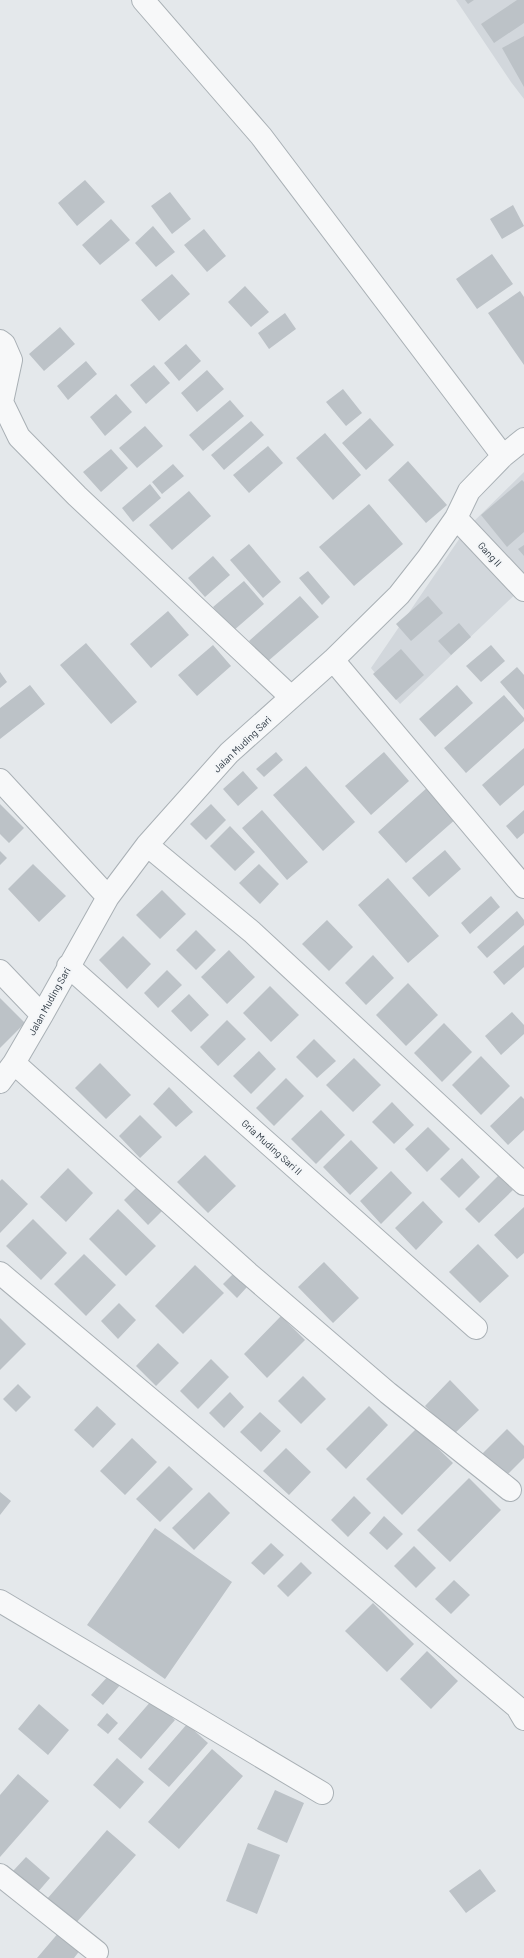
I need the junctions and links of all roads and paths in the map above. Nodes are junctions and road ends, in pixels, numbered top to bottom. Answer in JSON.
{"nodes":[{"id":1,"x":143,"y":0,"type":"edge"},
{"id":2,"x":0,"y":341,"type":"edge"},
{"id":3,"x":524,"y":439,"type":"edge"},
{"id":4,"x":503,"y":456,"type":"junction"},
{"id":5,"x":456,"y":518,"type":"junction"},
{"id":6,"x":524,"y":590,"type":"edge"},
{"id":7,"x":334,"y":660,"type":"junction"},
{"id":8,"x":291,"y":697,"type":"junction"},
{"id":9,"x":0,"y":780,"type":"edge"},
{"id":10,"x":147,"y":845,"type":"junction"},
{"id":11,"x":524,"y":887,"type":"edge"},
{"id":12,"x":108,"y":897,"type":"junction"},
{"id":13,"x":68,"y":966,"type":"junction"},
{"id":14,"x":0,"y":970,"type":"edge"},
{"id":15,"x":42,"y":1015,"type":"junction"},
{"id":16,"x":14,"y":1063,"type":"junction"},
{"id":17,"x":0,"y":1082,"type":"edge"},
{"id":18,"x":524,"y":1184,"type":"edge"},
{"id":19,"x":0,"y":1273,"type":"edge"},
{"id":20,"x":476,"y":1328,"type":"dead end"},
{"id":21,"x":510,"y":1490,"type":"dead end"},
{"id":22,"x":0,"y":1601,"type":"edge"},
{"id":23,"x":522,"y":1708,"type":"edge"},
{"id":24,"x":322,"y":1793,"type":"dead end"},
{"id":25,"x":0,"y":1874,"type":"edge"},
{"id":26,"x":97,"y":1952,"type":"dead end"}],
"edges":[{"from":1,"to":4,"type":"street"},
{"from":2,"to":8,"type":"street"},
{"from":3,"to":4,"type":"street","name":"Jalan Muding Sari"},
{"from":4,"to":5,"type":"street","name":"Jalan Muding Sari"},
{"from":5,"to":6,"type":"street","name":"Gang II"},
{"from":5,"to":7,"type":"street","name":"Jalan Muding Sari"},
{"from":7,"to":8,"type":"street","name":"Jalan Muding Sari"},
{"from":7,"to":11,"type":"street"},
{"from":8,"to":10,"type":"street","name":"Jalan Muding Sari"},
{"from":9,"to":12,"type":"street"},
{"from":10,"to":12,"type":"street","name":"Jalan Muding Sari"},
{"from":10,"to":18,"type":"street"},
{"from":12,"to":13,"type":"street","name":"Jalan Muding Sari"},
{"from":13,"to":15,"type":"street","name":"Jalan Muding Sari"},
{"from":13,"to":20,"type":"street","name":"Gria Muding Sari II"},
{"from":14,"to":15,"type":"street"},
{"from":15,"to":16,"type":"street","name":"Jalan Muding Sari"},
{"from":16,"to":17,"type":"street","name":"Jalan Muding Sari"},
{"from":16,"to":21,"type":"street"},
{"from":19,"to":23,"type":"street"},
{"from":22,"to":24,"type":"street"},
{"from":25,"to":26,"type":"street"}]}
